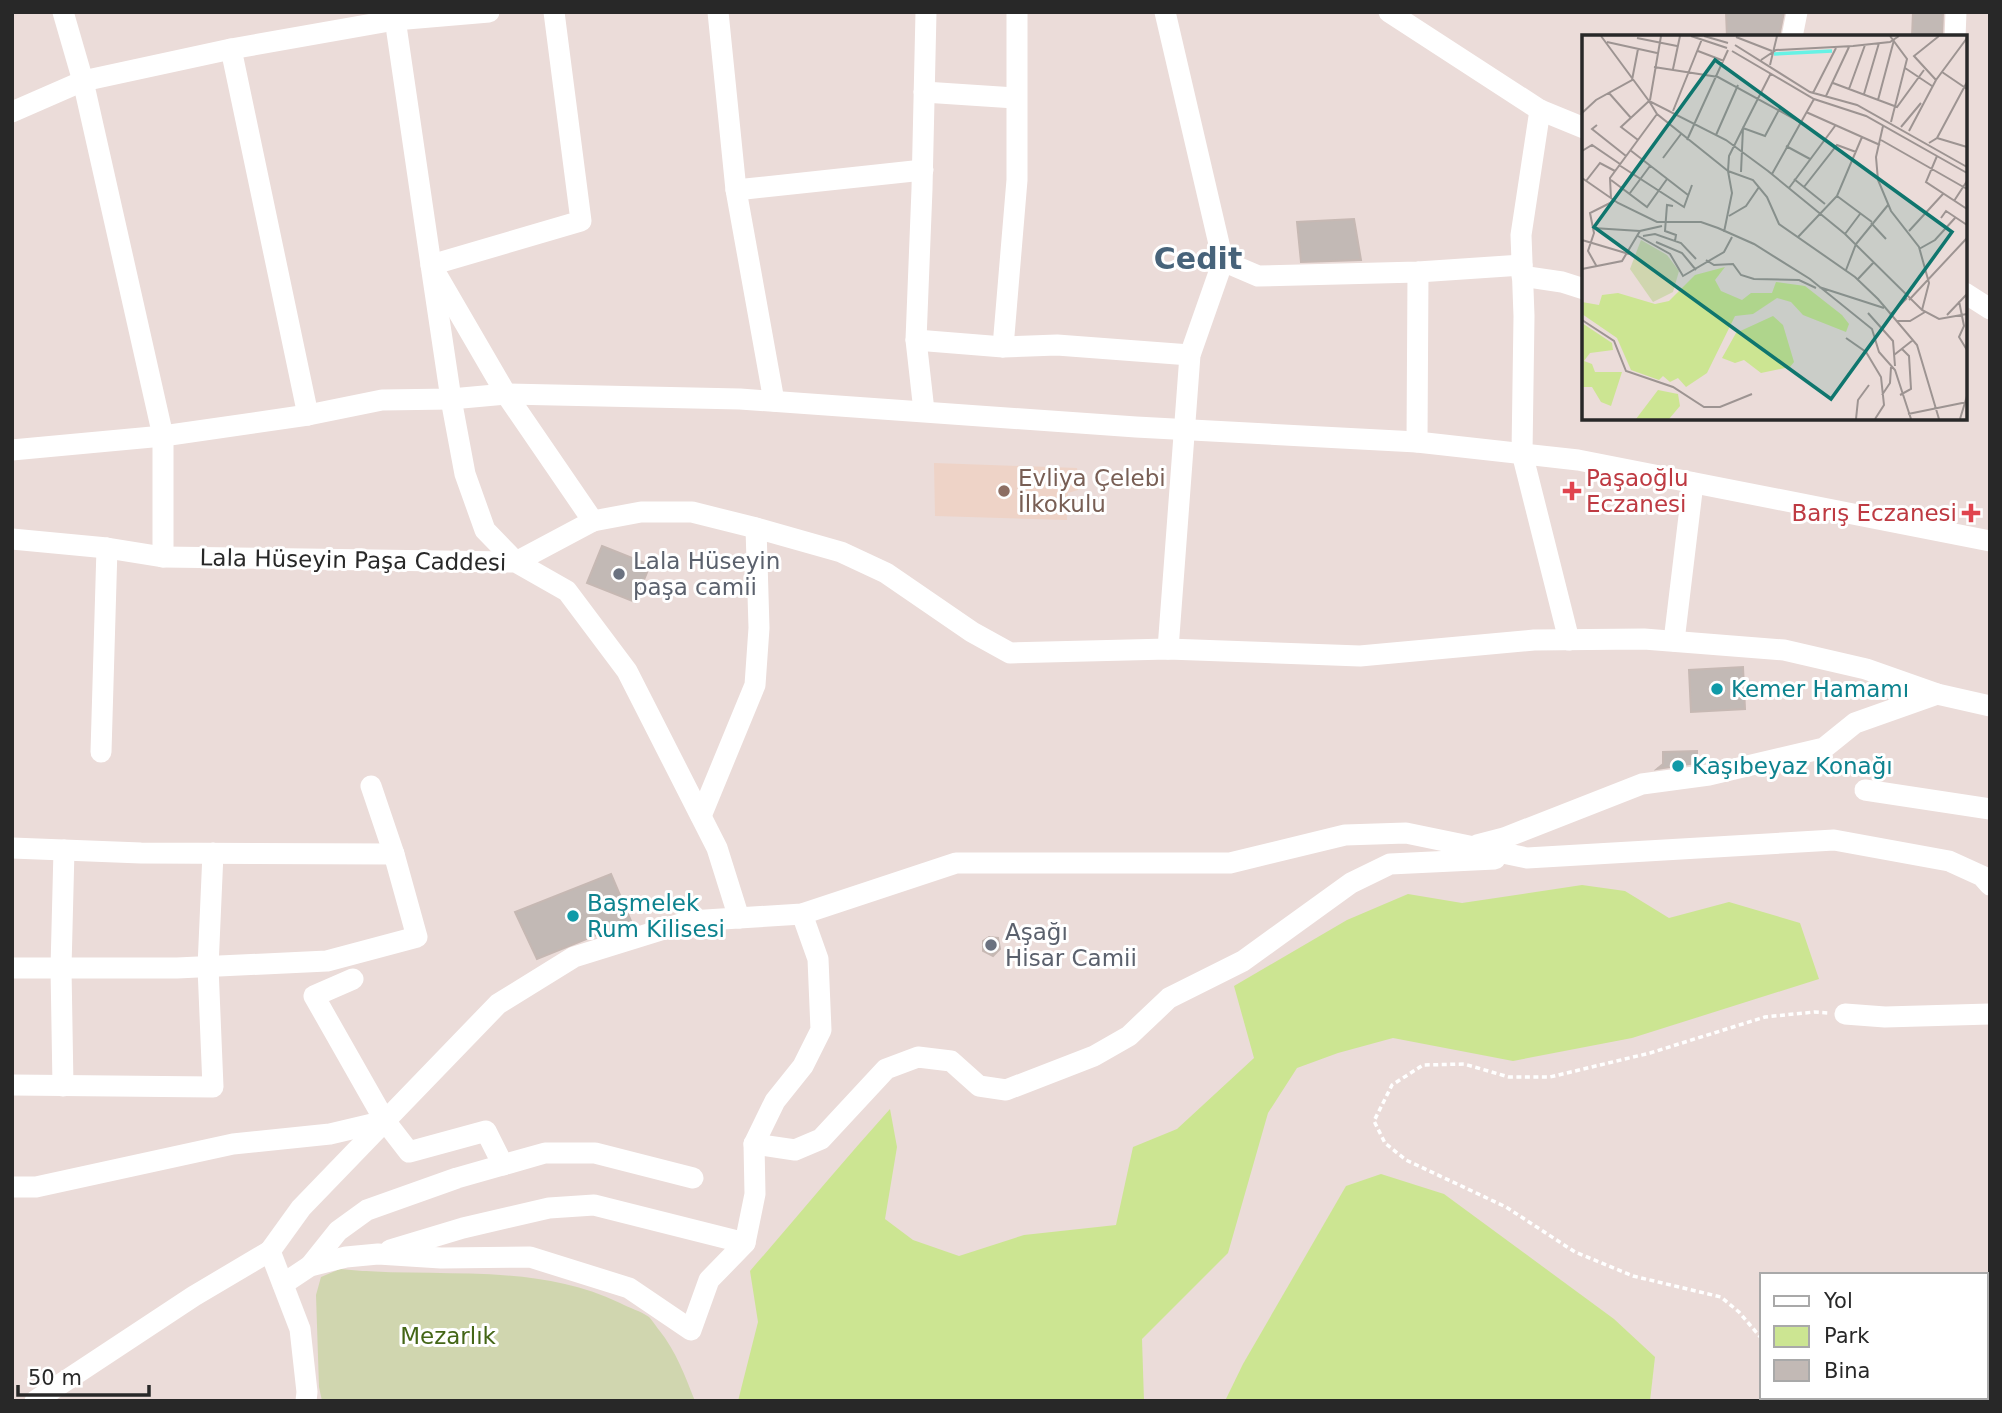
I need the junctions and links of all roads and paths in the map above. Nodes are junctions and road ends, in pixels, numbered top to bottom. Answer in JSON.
{"nodes":[{"id":1,"x":63,"y":12,"type":"edge"},
{"id":2,"x":489,"y":12,"type":"edge"},
{"id":3,"x":554,"y":12,"type":"edge"},
{"id":4,"x":718,"y":12,"type":"edge"},
{"id":5,"x":926,"y":12,"type":"edge"},
{"id":6,"x":1017,"y":12,"type":"edge"},
{"id":7,"x":1165,"y":12,"type":"edge"},
{"id":8,"x":1389,"y":12,"type":"edge"},
{"id":9,"x":1797,"y":12,"type":"edge"},
{"id":10,"x":1956,"y":12,"type":"edge"},
{"id":11,"x":394,"y":16,"type":"edge"},
{"id":12,"x":1792,"y":35,"type":"edge"},
{"id":13,"x":1955,"y":35,"type":"edge"},
{"id":14,"x":231,"y":49,"type":"junction"},
{"id":15,"x":83,"y":81,"type":"junction"},
{"id":16,"x":924,"y":92,"type":"junction"},
{"id":17,"x":1015,"y":97,"type":"junction"},
{"id":18,"x":1540,"y":110,"type":"junction"},
{"id":19,"x":12,"y":111,"type":"edge"},
{"id":20,"x":1582,"y":127,"type":"edge"},
{"id":21,"x":923,"y":170,"type":"junction"},
{"id":22,"x":736,"y":190,"type":"junction"},
{"id":23,"x":1223,"y":261,"type":"junction"},
{"id":24,"x":431,"y":265,"type":"junction"},
{"id":25,"x":1522,"y":271,"type":"junction"},
{"id":26,"x":1418,"y":272,"type":"junction"},
{"id":27,"x":1582,"y":288,"type":"edge"},
{"id":28,"x":1967,"y":294,"type":"edge"},
{"id":29,"x":1990,"y":309,"type":"edge"},
{"id":30,"x":916,"y":340,"type":"junction"},
{"id":31,"x":1003,"y":347,"type":"junction"},
{"id":32,"x":1190,"y":355,"type":"junction"},
{"id":33,"x":506,"y":394,"type":"junction"},
{"id":34,"x":451,"y":399,"type":"junction"},
{"id":35,"x":774,"y":401,"type":"junction"},
{"id":36,"x":924,"y":411,"type":"junction"},
{"id":37,"x":308,"y":415,"type":"junction"},
{"id":38,"x":1185,"y":429,"type":"junction"},
{"id":39,"x":163,"y":436,"type":"junction"},
{"id":40,"x":1417,"y":442,"type":"junction"},
{"id":41,"x":12,"y":450,"type":"edge"},
{"id":42,"x":1522,"y":453,"type":"junction"},
{"id":43,"x":1693,"y":483,"type":"junction"},
{"id":44,"x":593,"y":521,"type":"junction"},
{"id":45,"x":756,"y":528,"type":"junction"},
{"id":46,"x":12,"y":539,"type":"edge"},
{"id":47,"x":1990,"y":541,"type":"edge"},
{"id":48,"x":107,"y":548,"type":"junction"},
{"id":49,"x":163,"y":557,"type":"junction"},
{"id":50,"x":516,"y":562,"type":"junction"},
{"id":51,"x":1569,"y":640,"type":"junction"},
{"id":52,"x":1674,"y":641,"type":"junction"},
{"id":53,"x":1168,"y":649,"type":"junction"},
{"id":54,"x":1937,"y":694,"type":"junction"},
{"id":55,"x":1990,"y":706,"type":"edge"},
{"id":56,"x":101,"y":752,"type":"dead end"},
{"id":57,"x":371,"y":786,"type":"dead end"},
{"id":58,"x":1865,"y":790,"type":"dead end"},
{"id":59,"x":1990,"y":809,"type":"edge"},
{"id":60,"x":701,"y":816,"type":"junction"},
{"id":61,"x":1472,"y":846,"type":"junction"},
{"id":62,"x":12,"y":848,"type":"edge"},
{"id":63,"x":64,"y":850,"type":"junction"},
{"id":64,"x":213,"y":853,"type":"junction"},
{"id":65,"x":394,"y":854,"type":"junction"},
{"id":66,"x":1527,"y":858,"type":"junction"},
{"id":67,"x":1990,"y":885,"type":"edge"},
{"id":68,"x":802,"y":914,"type":"junction"},
{"id":69,"x":739,"y":918,"type":"junction"},
{"id":70,"x":208,"y":967,"type":"junction"},
{"id":71,"x":12,"y":968,"type":"edge"},
{"id":72,"x":61,"y":968,"type":"junction"},
{"id":73,"x":353,"y":979,"type":"dead end"},
{"id":74,"x":1845,"y":1014,"type":"joint"},
{"id":75,"x":1990,"y":1014,"type":"edge"},
{"id":76,"x":12,"y":1085,"type":"edge"},
{"id":77,"x":63,"y":1086,"type":"junction"},
{"id":78,"x":385,"y":1121,"type":"junction"},
{"id":79,"x":754,"y":1144,"type":"junction"},
{"id":80,"x":503,"y":1165,"type":"junction"},
{"id":81,"x":693,"y":1178,"type":"dead end"},
{"id":82,"x":12,"y":1187,"type":"edge"},
{"id":83,"x":745,"y":1243,"type":"junction"},
{"id":84,"x":270,"y":1251,"type":"junction"},
{"id":85,"x":378,"y":1254,"type":"junction"},
{"id":86,"x":310,"y":1266,"type":"junction"},
{"id":87,"x":283,"y":1284,"type":"junction"},
{"id":88,"x":1760,"y":1337,"type":"edge"},
{"id":89,"x":35,"y":1401,"type":"edge"},
{"id":90,"x":306,"y":1401,"type":"edge"}],
"edges":[{"from":1,"to":15,"type":"street"},
{"from":2,"to":11,"type":"street"},
{"from":3,"to":24,"type":"street"},
{"from":4,"to":22,"type":"street"},
{"from":5,"to":16,"type":"street"},
{"from":6,"to":17,"type":"street"},
{"from":7,"to":23,"type":"street"},
{"from":8,"to":18,"type":"street"},
{"from":9,"to":12,"type":"street"},
{"from":10,"to":13,"type":"street"},
{"from":11,"to":14,"type":"street"},
{"from":11,"to":24,"type":"street"},
{"from":14,"to":15,"type":"street"},
{"from":14,"to":37,"type":"street"},
{"from":15,"to":19,"type":"street"},
{"from":15,"to":39,"type":"street"},
{"from":16,"to":17,"type":"street"},
{"from":16,"to":21,"type":"street"},
{"from":17,"to":31,"type":"street"},
{"from":18,"to":20,"type":"street"},
{"from":18,"to":25,"type":"street"},
{"from":21,"to":22,"type":"street"},
{"from":21,"to":30,"type":"street"},
{"from":22,"to":35,"type":"street"},
{"from":23,"to":26,"type":"street"},
{"from":23,"to":32,"type":"street"},
{"from":24,"to":33,"type":"street"},
{"from":24,"to":34,"type":"street"},
{"from":25,"to":26,"type":"street"},
{"from":25,"to":27,"type":"street"},
{"from":25,"to":42,"type":"street"},
{"from":26,"to":40,"type":"street"},
{"from":28,"to":29,"type":"street"},
{"from":30,"to":31,"type":"street"},
{"from":30,"to":36,"type":"street"},
{"from":31,"to":32,"type":"street"},
{"from":32,"to":38,"type":"street"},
{"from":33,"to":34,"type":"street"},
{"from":33,"to":35,"type":"street"},
{"from":33,"to":44,"type":"street"},
{"from":34,"to":37,"type":"street"},
{"from":34,"to":50,"type":"street"},
{"from":35,"to":36,"type":"street"},
{"from":36,"to":38,"type":"street"},
{"from":37,"to":39,"type":"street"},
{"from":38,"to":40,"type":"street"},
{"from":38,"to":53,"type":"street"},
{"from":39,"to":41,"type":"street"},
{"from":39,"to":49,"type":"street"},
{"from":40,"to":42,"type":"street"},
{"from":42,"to":43,"type":"street"},
{"from":42,"to":51,"type":"street"},
{"from":43,"to":47,"type":"street"},
{"from":43,"to":52,"type":"street"},
{"from":44,"to":45,"type":"street"},
{"from":44,"to":50,"type":"street"},
{"from":45,"to":53,"type":"street"},
{"from":45,"to":60,"type":"street"},
{"from":46,"to":48,"type":"street","name":"Lala Hüseyin Paşa Caddesi"},
{"from":48,"to":49,"type":"street","name":"Lala Hüseyin Paşa Caddesi"},
{"from":48,"to":56,"type":"street"},
{"from":49,"to":50,"type":"street","name":"Lala Hüseyin Paşa Caddesi"},
{"from":50,"to":60,"type":"street","name":"Lala Hüseyin Paşa Caddesi"},
{"from":51,"to":52,"type":"street"},
{"from":51,"to":53,"type":"street"},
{"from":52,"to":54,"type":"street"},
{"from":54,"to":55,"type":"street"},
{"from":54,"to":61,"type":"street"},
{"from":57,"to":65,"type":"street"},
{"from":58,"to":59,"type":"street"},
{"from":60,"to":69,"type":"street","name":"Lala Hüseyin Paşa Caddesi"},
{"from":61,"to":66,"type":"street"},
{"from":61,"to":68,"type":"street"},
{"from":62,"to":63,"type":"street"},
{"from":63,"to":64,"type":"street"},
{"from":63,"to":72,"type":"street"},
{"from":64,"to":65,"type":"street"},
{"from":64,"to":70,"type":"street"},
{"from":65,"to":70,"type":"street"},
{"from":66,"to":67,"type":"street"},
{"from":66,"to":79,"type":"street"},
{"from":68,"to":69,"type":"street"},
{"from":68,"to":79,"type":"street"},
{"from":69,"to":78,"type":"street"},
{"from":70,"to":72,"type":"street"},
{"from":70,"to":77,"type":"street"},
{"from":71,"to":72,"type":"street"},
{"from":72,"to":77,"type":"street"},
{"from":73,"to":78,"type":"street"},
{"from":74,"to":75,"type":"street"},
{"from":74,"to":88,"type":"path"},
{"from":76,"to":77,"type":"street"},
{"from":78,"to":80,"type":"street"},
{"from":78,"to":82,"type":"street"},
{"from":78,"to":84,"type":"street"},
{"from":79,"to":83,"type":"street"},
{"from":80,"to":81,"type":"street"},
{"from":80,"to":86,"type":"street"},
{"from":83,"to":85,"type":"street"},
{"from":83,"to":85,"type":"street"},
{"from":84,"to":87,"type":"street"},
{"from":84,"to":89,"type":"street"},
{"from":85,"to":86,"type":"street"},
{"from":86,"to":87,"type":"street"},
{"from":87,"to":90,"type":"street"}]}
